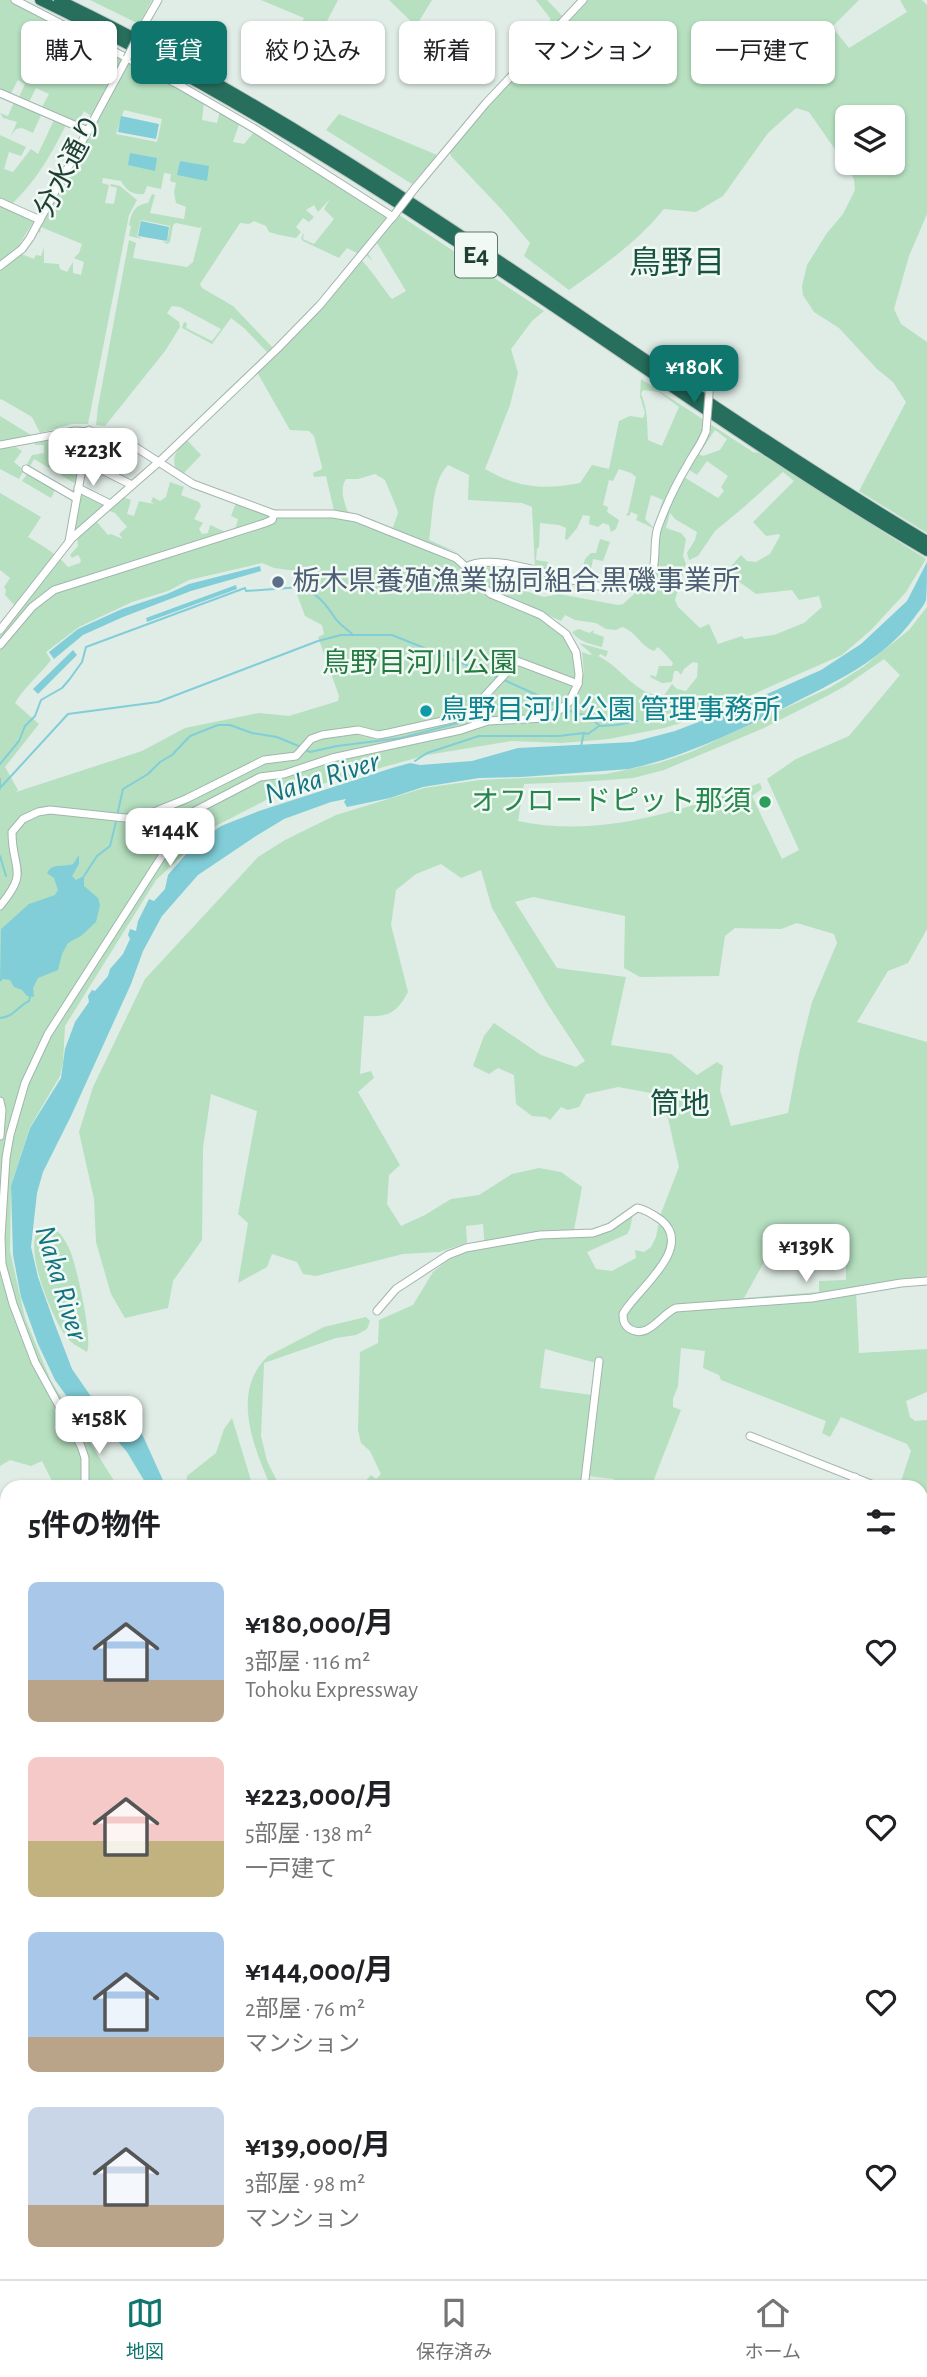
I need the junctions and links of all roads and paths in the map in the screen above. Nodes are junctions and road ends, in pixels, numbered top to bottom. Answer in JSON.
{"nodes":[{"id":1,"x":15,"y":0,"type":"edge"},
{"id":2,"x":40,"y":0,"type":"edge"},
{"id":3,"x":59,"y":0,"type":"edge"},
{"id":4,"x":158,"y":0,"type":"edge"},
{"id":5,"x":583,"y":0,"type":"edge"},
{"id":6,"x":127,"y":58,"type":"junction"},
{"id":7,"x":0,"y":93,"type":"edge"},
{"id":8,"x":88,"y":131,"type":"junction"},
{"id":9,"x":0,"y":202,"type":"edge"},
{"id":10,"x":394,"y":216,"type":"junction"},
{"id":11,"x":40,"y":220,"type":"junction"},
{"id":12,"x":0,"y":266,"type":"edge"},
{"id":13,"x":712,"y":357,"type":"dead end"},
{"id":14,"x":89,"y":430,"type":"junction"},
{"id":15,"x":0,"y":445,"type":"edge"},
{"id":16,"x":84,"y":461,"type":"junction"},
{"id":17,"x":158,"y":463,"type":"junction"},
{"id":18,"x":26,"y":469,"type":"dead end"},
{"id":19,"x":132,"y":485,"type":"junction"},
{"id":20,"x":78,"y":488,"type":"junction"},
{"id":21,"x":76,"y":498,"type":"junction"},
{"id":22,"x":110,"y":504,"type":"junction"},
{"id":23,"x":274,"y":513,"type":"junction"},
{"id":24,"x":901,"y":531,"type":"junction"},
{"id":25,"x":69,"y":541,"type":"junction"},
{"id":26,"x":927,"y":541,"type":"edge"},
{"id":27,"x":927,"y":551,"type":"edge"},
{"id":28,"x":466,"y":567,"type":"junction"},
{"id":29,"x":0,"y":630,"type":"edge"},
{"id":30,"x":0,"y":645,"type":"edge"},
{"id":31,"x":578,"y":684,"type":"junction"},
{"id":32,"x":471,"y":711,"type":"junction"},
{"id":33,"x":476,"y":724,"type":"junction"},
{"id":34,"x":0,"y":906,"type":"edge"},
{"id":35,"x":0,"y":1101,"type":"edge"},
{"id":36,"x":0,"y":1136,"type":"edge"},
{"id":37,"x":2,"y":1174,"type":"edge"},
{"id":38,"x":1,"y":1237,"type":"edge"},
{"id":39,"x":1,"y":1252,"type":"edge"},
{"id":40,"x":927,"y":1281,"type":"edge"},
{"id":41,"x":377,"y":1311,"type":"dead end"},
{"id":42,"x":599,"y":1361,"type":"dead end"},
{"id":43,"x":750,"y":1436,"type":"dead end"},
{"id":44,"x":855,"y":1477,"type":"junction"},
{"id":45,"x":85,"y":1480,"type":"edge"},
{"id":46,"x":585,"y":1480,"type":"edge"},
{"id":47,"x":854,"y":1480,"type":"edge"},
{"id":48,"x":862,"y":1480,"type":"edge"}],
"edges":[{"from":1,"to":6,"type":"street"},
{"from":2,"to":24,"type":"highway","number":"E4"},
{"from":3,"to":24,"type":"highway","number":"E4"},
{"from":4,"to":6,"type":"street","name":"分水通り","bridge":true},
{"from":5,"to":10,"type":"street","bridge":true},
{"from":6,"to":8,"type":"street","name":"分水通り"},
{"from":6,"to":10,"type":"street"},
{"from":7,"to":8,"type":"street"},
{"from":8,"to":11,"type":"street","name":"分水通り"},
{"from":9,"to":11,"type":"street"},
{"from":10,"to":17,"type":"street"},
{"from":11,"to":12,"type":"street","name":"分水通り"},
{"from":13,"to":28,"type":"street","bridge":true},
{"from":14,"to":15,"type":"street"},
{"from":14,"to":16,"type":"street"},
{"from":14,"to":17,"type":"street"},
{"from":16,"to":19,"type":"street"},
{"from":16,"to":20,"type":"street"},
{"from":17,"to":19,"type":"street"},
{"from":17,"to":23,"type":"street"},
{"from":18,"to":21,"type":"street"},
{"from":19,"to":22,"type":"street"},
{"from":20,"to":21,"type":"street"},
{"from":20,"to":22,"type":"street"},
{"from":21,"to":25,"type":"street"},
{"from":22,"to":25,"type":"street"},
{"from":23,"to":28,"type":"street"},
{"from":23,"to":30,"type":"street"},
{"from":24,"to":26,"type":"highway","number":"E4"},
{"from":24,"to":27,"type":"highway","number":"E4"},
{"from":25,"to":29,"type":"street"},
{"from":28,"to":31,"type":"street"},
{"from":31,"to":32,"type":"street"},
{"from":31,"to":33,"type":"street"},
{"from":32,"to":33,"type":"street"},
{"from":32,"to":34,"type":"street"},
{"from":33,"to":37,"type":"street"},
{"from":35,"to":36,"type":"street"},
{"from":37,"to":38,"type":"street"},
{"from":38,"to":39,"type":"street"},
{"from":39,"to":45,"type":"street"},
{"from":40,"to":41,"type":"street"},
{"from":42,"to":46,"type":"street"},
{"from":43,"to":44,"type":"street"},
{"from":44,"to":47,"type":"street"},
{"from":44,"to":48,"type":"street"}]}
